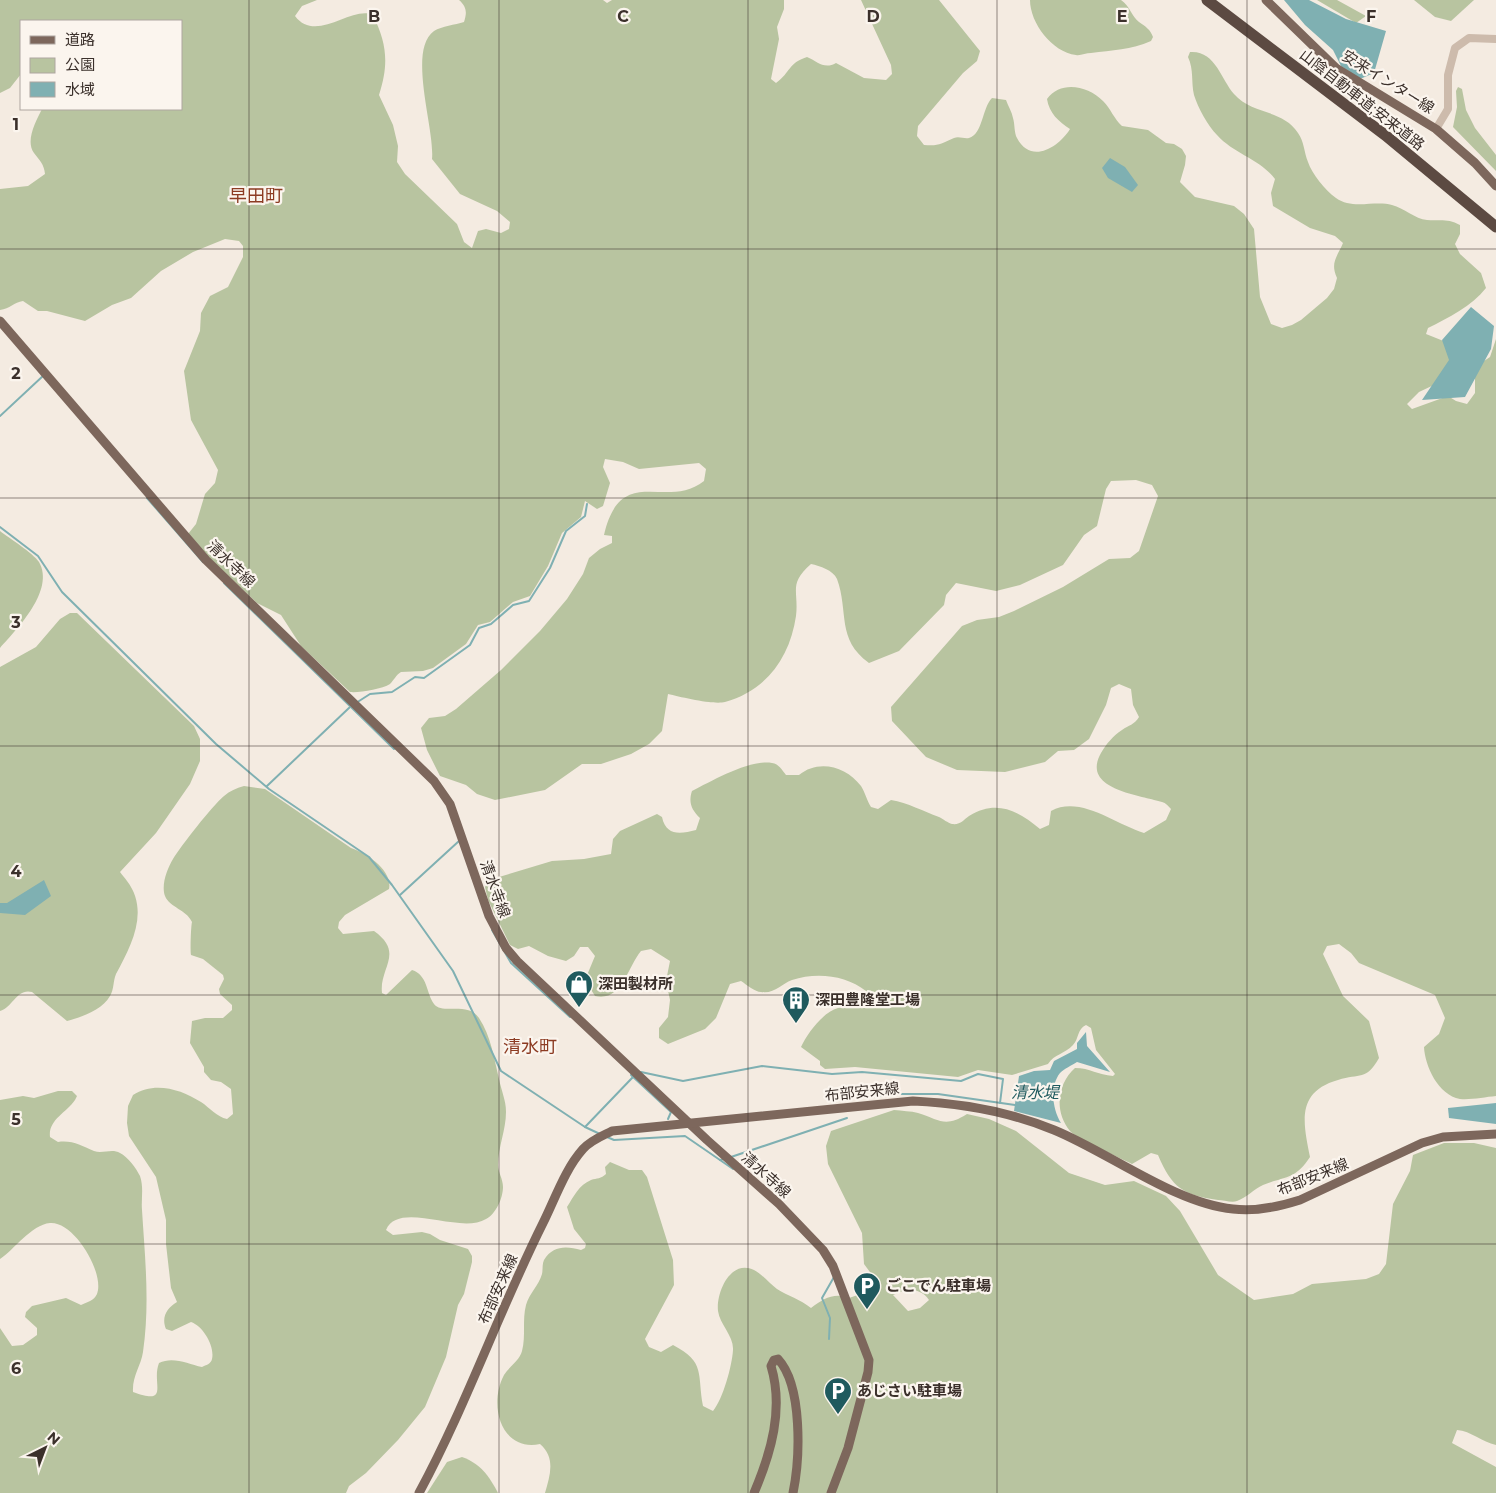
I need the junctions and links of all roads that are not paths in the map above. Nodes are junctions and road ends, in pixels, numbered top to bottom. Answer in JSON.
{"nodes":[{"id":1,"x":1207,"y":0,"type":"edge"},
{"id":2,"x":1266,"y":0,"type":"edge"},
{"id":3,"x":1496,"y":39,"type":"edge"},
{"id":4,"x":1436,"y":130,"type":"junction"},
{"id":5,"x":1496,"y":186,"type":"edge"},
{"id":6,"x":1496,"y":226,"type":"edge"},
{"id":7,"x":0,"y":321,"type":"edge"},
{"id":8,"x":690,"y":1124,"type":"junction"},
{"id":9,"x":1496,"y":1134,"type":"edge"},
{"id":10,"x":419,"y":1493,"type":"edge"},
{"id":11,"x":754,"y":1493,"type":"edge"},
{"id":12,"x":793,"y":1493,"type":"edge"},
{"id":13,"x":831,"y":1493,"type":"edge"}],
"edges":[{"from":1,"to":6,"type":"highway","name":"山陰自動車道;安来道路"},
{"from":2,"to":4,"type":"main road","name":"安来インター線"},
{"from":3,"to":4,"type":"street"},
{"from":4,"to":5,"type":"main road","name":"安来インター線"},
{"from":7,"to":8,"type":"main road","name":"清水寺線"},
{"from":8,"to":9,"type":"main road","name":"布部安来線"},
{"from":8,"to":10,"type":"main road","name":"布部安来線"},
{"from":8,"to":13,"type":"main road","name":"清水寺線"},
{"from":11,"to":12,"type":"main road"}]}
